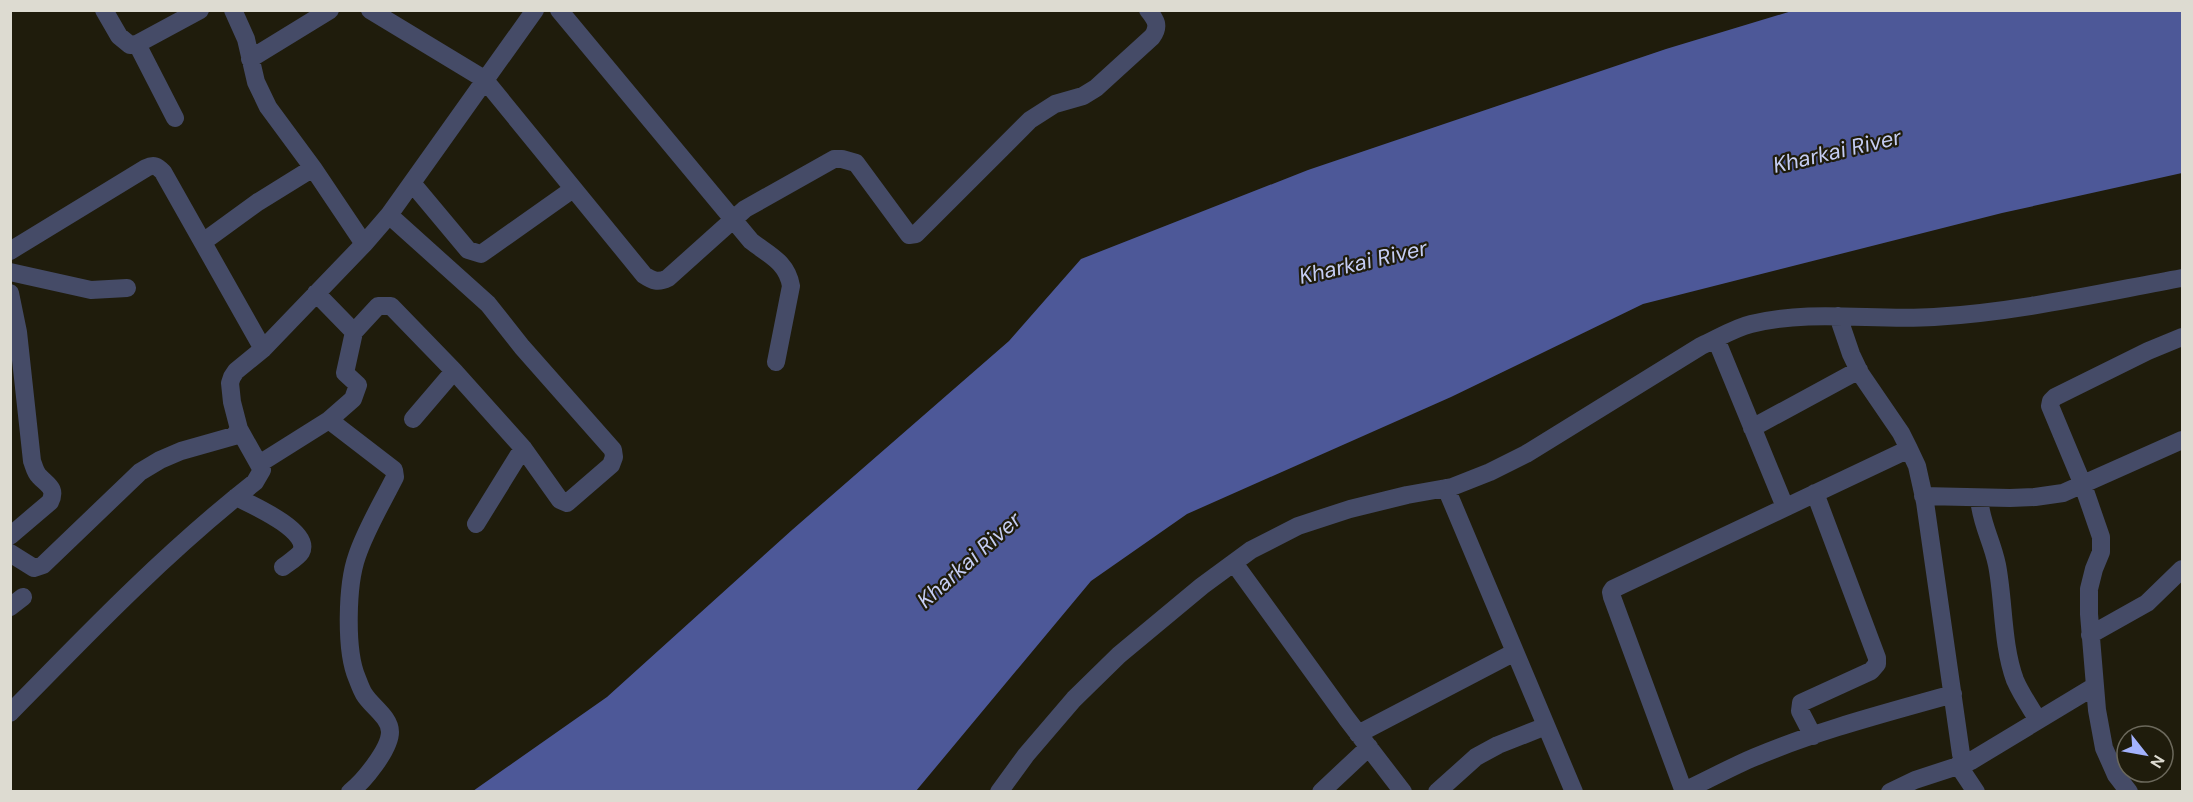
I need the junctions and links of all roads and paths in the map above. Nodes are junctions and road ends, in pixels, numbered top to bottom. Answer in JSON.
{"nodes":[{"id":1,"x":104,"y":10,"type":"edge"},
{"id":2,"x":200,"y":10,"type":"edge"},
{"id":3,"x":233,"y":10,"type":"edge"},
{"id":4,"x":330,"y":10,"type":"edge"},
{"id":5,"x":370,"y":10,"type":"edge"},
{"id":6,"x":534,"y":10,"type":"edge"},
{"id":7,"x":559,"y":10,"type":"edge"},
{"id":8,"x":1148,"y":10,"type":"edge"},
{"id":9,"x":137,"y":44,"type":"junction"},
{"id":10,"x":250,"y":59,"type":"junction"},
{"id":11,"x":484,"y":80,"type":"junction"},
{"id":12,"x":175,"y":118,"type":"dead end"},
{"id":13,"x":313,"y":168,"type":"junction"},
{"id":14,"x":412,"y":183,"type":"junction"},
{"id":15,"x":573,"y":189,"type":"junction"},
{"id":16,"x":389,"y":215,"type":"junction"},
{"id":17,"x":733,"y":218,"type":"junction"},
{"id":18,"x":203,"y":242,"type":"junction"},
{"id":19,"x":364,"y":244,"type":"junction"},
{"id":20,"x":10,"y":250,"type":"edge"},
{"id":21,"x":10,"y":273,"type":"edge"},
{"id":22,"x":2182,"y":278,"type":"edge"},
{"id":23,"x":127,"y":288,"type":"dead end"},
{"id":24,"x":10,"y":293,"type":"edge"},
{"id":25,"x":316,"y":293,"type":"junction"},
{"id":26,"x":1838,"y":316,"type":"junction"},
{"id":27,"x":354,"y":332,"type":"junction"},
{"id":28,"x":2182,"y":337,"type":"edge"},
{"id":29,"x":1716,"y":339,"type":"junction"},
{"id":30,"x":263,"y":349,"type":"junction"},
{"id":31,"x":776,"y":362,"type":"dead end"},
{"id":32,"x":1859,"y":370,"type":"junction"},
{"id":33,"x":454,"y":371,"type":"junction"},
{"id":34,"x":413,"y":418,"type":"dead end"},
{"id":35,"x":329,"y":420,"type":"junction"},
{"id":36,"x":1752,"y":428,"type":"junction"},
{"id":37,"x":240,"y":429,"type":"junction"},
{"id":38,"x":2182,"y":440,"type":"edge"},
{"id":39,"x":524,"y":448,"type":"junction"},
{"id":40,"x":1909,"y":449,"type":"junction"},
{"id":41,"x":259,"y":464,"type":"junction"},
{"id":42,"x":2083,"y":485,"type":"junction"},
{"id":43,"x":1446,"y":488,"type":"junction"},
{"id":44,"x":1815,"y":493,"type":"junction"},
{"id":45,"x":1923,"y":496,"type":"junction"},
{"id":46,"x":236,"y":497,"type":"junction"},
{"id":47,"x":1979,"y":498,"type":"junction"},
{"id":48,"x":1785,"y":507,"type":"junction"},
{"id":49,"x":476,"y":524,"type":"dead end"},
{"id":50,"x":10,"y":536,"type":"edge"},
{"id":51,"x":10,"y":553,"type":"edge"},
{"id":52,"x":1234,"y":563,"type":"junction"},
{"id":53,"x":283,"y":567,"type":"dead end"},
{"id":54,"x":2182,"y":569,"type":"edge"},
{"id":55,"x":2090,"y":635,"type":"junction"},
{"id":56,"x":1515,"y":652,"type":"junction"},
{"id":57,"x":2095,"y":686,"type":"junction"},
{"id":58,"x":1953,"y":694,"type":"junction"},
{"id":59,"x":10,"y":713,"type":"edge"},
{"id":60,"x":2038,"y":720,"type":"junction"},
{"id":61,"x":1546,"y":726,"type":"junction"},
{"id":62,"x":1813,"y":736,"type":"junction"},
{"id":63,"x":1364,"y":740,"type":"junction"},
{"id":64,"x":1962,"y":764,"type":"junction"},
{"id":65,"x":1684,"y":791,"type":"edge"},
{"id":66,"x":350,"y":792,"type":"edge"},
{"id":67,"x":999,"y":792,"type":"edge"},
{"id":68,"x":1321,"y":792,"type":"edge"},
{"id":69,"x":1403,"y":792,"type":"edge"},
{"id":70,"x":1437,"y":792,"type":"edge"},
{"id":71,"x":1574,"y":792,"type":"edge"},
{"id":72,"x":1890,"y":792,"type":"edge"},
{"id":73,"x":1976,"y":792,"type":"edge"},
{"id":74,"x":2129,"y":792,"type":"edge"}],
"edges":[{"from":1,"to":9,"type":"street"},
{"from":2,"to":9,"type":"street"},
{"from":3,"to":10,"type":"street"},
{"from":4,"to":10,"type":"street"},
{"from":5,"to":11,"type":"street"},
{"from":6,"to":11,"type":"street"},
{"from":7,"to":17,"type":"street"},
{"from":8,"to":17,"type":"street"},
{"from":9,"to":12,"type":"street"},
{"from":10,"to":13,"type":"street"},
{"from":11,"to":14,"type":"street"},
{"from":11,"to":15,"type":"street"},
{"from":13,"to":18,"type":"street"},
{"from":13,"to":19,"type":"street"},
{"from":14,"to":15,"type":"street"},
{"from":14,"to":16,"type":"street"},
{"from":15,"to":17,"type":"street"},
{"from":16,"to":19,"type":"street"},
{"from":16,"to":39,"type":"street"},
{"from":17,"to":31,"type":"street"},
{"from":18,"to":20,"type":"street"},
{"from":18,"to":30,"type":"street"},
{"from":19,"to":25,"type":"street"},
{"from":21,"to":23,"type":"street"},
{"from":22,"to":26,"type":"street"},
{"from":24,"to":50,"type":"street"},
{"from":25,"to":27,"type":"street"},
{"from":25,"to":30,"type":"street"},
{"from":26,"to":29,"type":"street"},
{"from":26,"to":32,"type":"street"},
{"from":27,"to":33,"type":"street"},
{"from":27,"to":35,"type":"street"},
{"from":28,"to":42,"type":"street"},
{"from":29,"to":36,"type":"street"},
{"from":29,"to":43,"type":"street"},
{"from":30,"to":37,"type":"street"},
{"from":32,"to":36,"type":"street"},
{"from":32,"to":40,"type":"street"},
{"from":33,"to":34,"type":"street"},
{"from":33,"to":39,"type":"street"},
{"from":35,"to":41,"type":"street"},
{"from":35,"to":66,"type":"street"},
{"from":36,"to":48,"type":"street"},
{"from":37,"to":41,"type":"street"},
{"from":37,"to":51,"type":"street"},
{"from":38,"to":42,"type":"street"},
{"from":39,"to":49,"type":"street"},
{"from":40,"to":44,"type":"street"},
{"from":40,"to":45,"type":"street"},
{"from":41,"to":46,"type":"street"},
{"from":42,"to":47,"type":"street"},
{"from":42,"to":55,"type":"street"},
{"from":43,"to":52,"type":"street"},
{"from":43,"to":56,"type":"street"},
{"from":44,"to":48,"type":"street"},
{"from":44,"to":62,"type":"street"},
{"from":45,"to":47,"type":"street"},
{"from":45,"to":58,"type":"street"},
{"from":46,"to":53,"type":"street"},
{"from":46,"to":59,"type":"street"},
{"from":47,"to":60,"type":"street"},
{"from":48,"to":65,"type":"street"},
{"from":52,"to":63,"type":"street"},
{"from":52,"to":67,"type":"street"},
{"from":54,"to":55,"type":"street"},
{"from":55,"to":57,"type":"street"},
{"from":56,"to":61,"type":"street"},
{"from":56,"to":63,"type":"street"},
{"from":57,"to":60,"type":"street"},
{"from":57,"to":74,"type":"street"},
{"from":58,"to":62,"type":"street"},
{"from":58,"to":64,"type":"street"},
{"from":60,"to":64,"type":"street"},
{"from":61,"to":70,"type":"street"},
{"from":61,"to":71,"type":"street"},
{"from":62,"to":65,"type":"street"},
{"from":63,"to":68,"type":"street"},
{"from":63,"to":69,"type":"street"},
{"from":64,"to":72,"type":"street"},
{"from":64,"to":73,"type":"street"}]}
